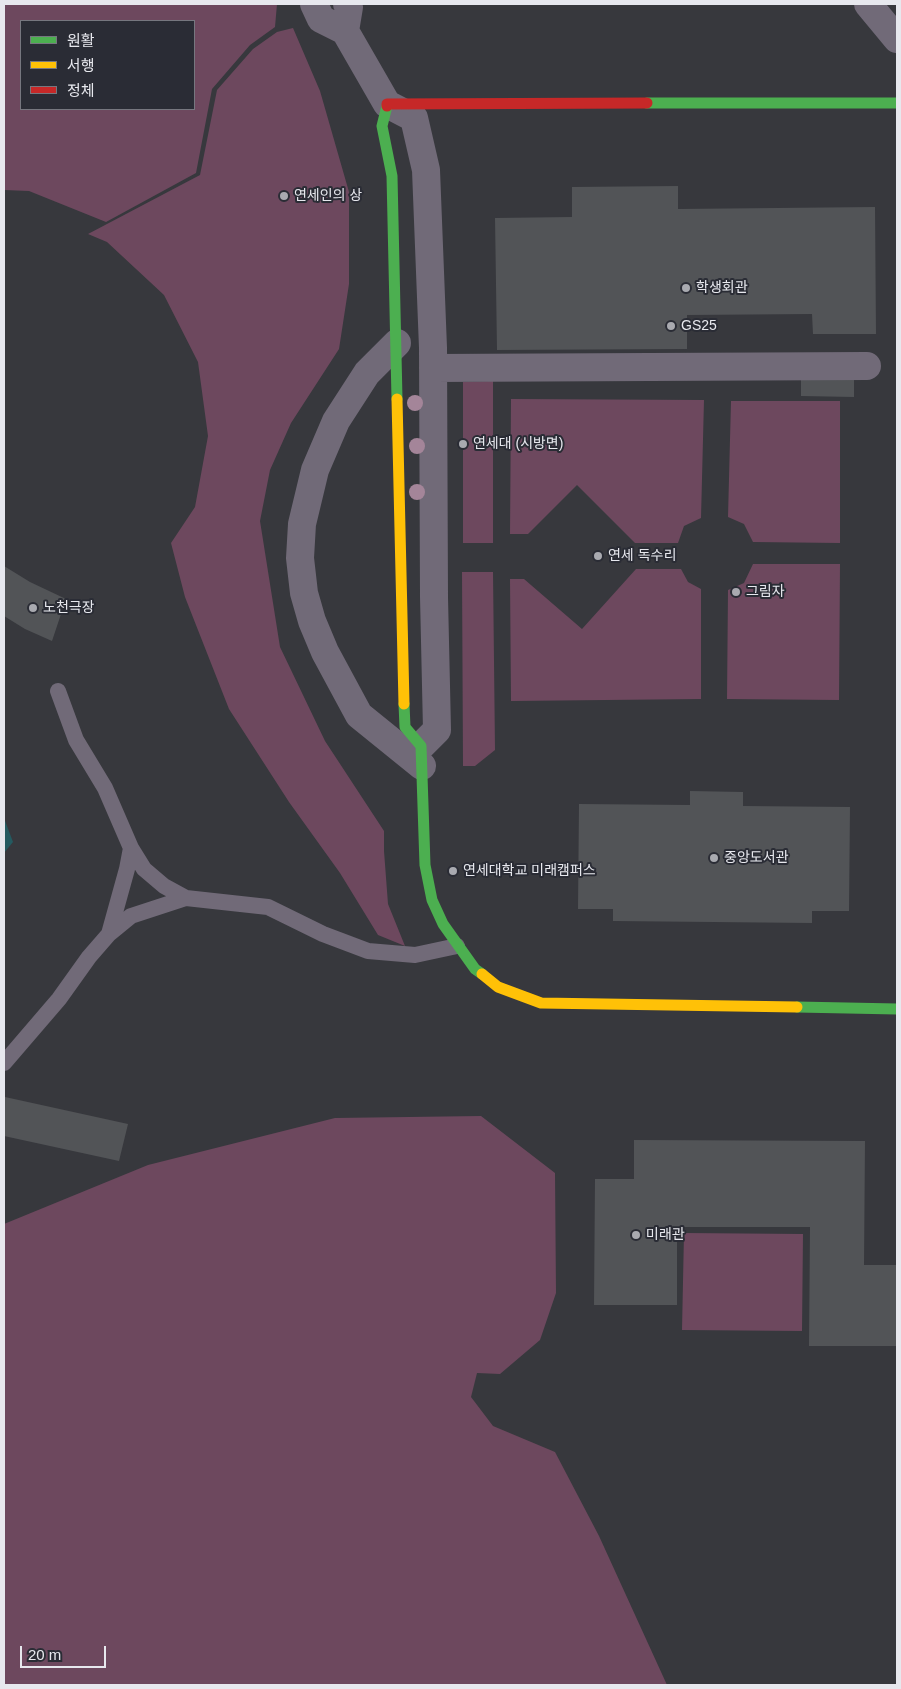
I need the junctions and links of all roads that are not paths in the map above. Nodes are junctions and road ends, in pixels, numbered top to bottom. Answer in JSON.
{"nodes":[{"id":1,"x":314,"y":4,"type":"edge"},
{"id":2,"x":347,"y":4,"type":"edge"},
{"id":3,"x":868,"y":4,"type":"edge"},
{"id":4,"x":346,"y":31,"type":"junction"},
{"id":5,"x":897,"y":39,"type":"edge"},
{"id":6,"x":897,"y":103,"type":"edge"},
{"id":7,"x":387,"y":104,"type":"junction"},
{"id":8,"x":396,"y":343,"type":"junction"},
{"id":9,"x":867,"y":366,"type":"dead end"},
{"id":10,"x":434,"y":368,"type":"junction"},
{"id":11,"x":58,"y":691,"type":"dead end"},
{"id":12,"x":421,"y":756,"type":"junction"},
{"id":13,"x":131,"y":848,"type":"junction"},
{"id":14,"x":186,"y":898,"type":"junction"},
{"id":15,"x":109,"y":934,"type":"junction"},
{"id":16,"x":457,"y":946,"type":"junction"},
{"id":17,"x":897,"y":1009,"type":"edge"},
{"id":18,"x":4,"y":1063,"type":"edge"}],
"edges":[{"from":1,"to":4,"type":"street"},
{"from":2,"to":4,"type":"street"},
{"from":3,"to":5,"type":"street"},
{"from":4,"to":7,"type":"street"},
{"from":6,"to":7,"type":"street"},
{"from":7,"to":8,"type":"street"},
{"from":7,"to":10,"type":"street"},
{"from":8,"to":12,"type":"street"},
{"from":8,"to":12,"type":"street"},
{"from":9,"to":10,"type":"street"},
{"from":10,"to":12,"type":"street"},
{"from":11,"to":13,"type":"lane"},
{"from":12,"to":16,"type":"street"},
{"from":13,"to":14,"type":"lane"},
{"from":13,"to":15,"type":"lane"},
{"from":14,"to":15,"type":"lane"},
{"from":14,"to":16,"type":"lane"},
{"from":15,"to":18,"type":"lane"},
{"from":16,"to":17,"type":"street"}]}
